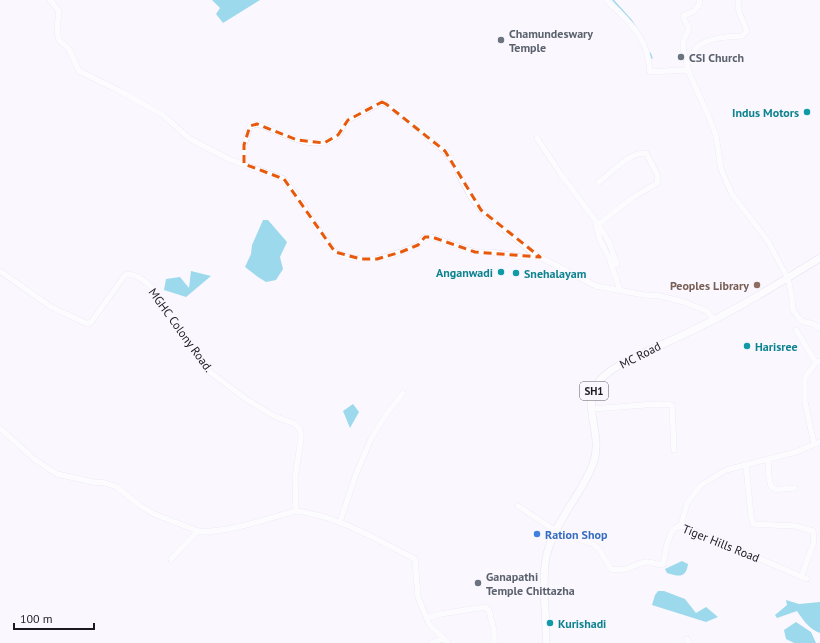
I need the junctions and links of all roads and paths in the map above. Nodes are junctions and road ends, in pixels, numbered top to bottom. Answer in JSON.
{"nodes":[{"id":1,"x":50,"y":0,"type":"edge"},
{"id":2,"x":607,"y":0,"type":"edge"},
{"id":3,"x":699,"y":0,"type":"edge"},
{"id":4,"x":738,"y":0,"type":"edge"},
{"id":5,"x":688,"y":64,"type":"junction"},
{"id":6,"x":689,"y":72,"type":"junction"},
{"id":7,"x":537,"y":138,"type":"dead end"},
{"id":8,"x":244,"y":164,"type":"junction"},
{"id":9,"x":599,"y":182,"type":"dead end"},
{"id":10,"x":598,"y":224,"type":"junction"},
{"id":11,"x":540,"y":257,"type":"junction"},
{"id":12,"x":820,"y":258,"type":"edge"},
{"id":13,"x":617,"y":265,"type":"dead end"},
{"id":14,"x":0,"y":271,"type":"edge"},
{"id":15,"x":788,"y":278,"type":"junction"},
{"id":16,"x":620,"y":290,"type":"junction"},
{"id":17,"x":714,"y":320,"type":"junction"},
{"id":18,"x":820,"y":328,"type":"edge"},
{"id":19,"x":796,"y":330,"type":"dead end"},
{"id":20,"x":818,"y":362,"type":"edge"},
{"id":21,"x":403,"y":393,"type":"dead end"},
{"id":22,"x":592,"y":409,"type":"junction"},
{"id":23,"x":0,"y":428,"type":"edge"},
{"id":24,"x":817,"y":443,"type":"edge"},
{"id":25,"x":674,"y":450,"type":"dead end"},
{"id":26,"x":768,"y":459,"type":"junction"},
{"id":27,"x":746,"y":465,"type":"junction"},
{"id":28,"x":795,"y":488,"type":"dead end"},
{"id":29,"x":518,"y":506,"type":"dead end"},
{"id":30,"x":296,"y":510,"type":"junction"},
{"id":31,"x":340,"y":522,"type":"junction"},
{"id":32,"x":681,"y":526,"type":"junction"},
{"id":33,"x":198,"y":531,"type":"junction"},
{"id":34,"x":556,"y":531,"type":"junction"},
{"id":35,"x":171,"y":559,"type":"dead end"},
{"id":36,"x":427,"y":618,"type":"junction"},
{"id":37,"x":446,"y":641,"type":"edge"},
{"id":38,"x":431,"y":643,"type":"edge"},
{"id":39,"x":494,"y":643,"type":"edge"},
{"id":40,"x":546,"y":643,"type":"edge"}],
"edges":[{"from":1,"to":8,"type":"street"},
{"from":2,"to":6,"type":"street"},
{"from":3,"to":5,"type":"street"},
{"from":4,"to":5,"type":"street"},
{"from":5,"to":6,"type":"street"},
{"from":6,"to":15,"type":"street"},
{"from":7,"to":10,"type":"street"},
{"from":8,"to":11,"type":"street"},
{"from":8,"to":11,"type":"street"},
{"from":9,"to":10,"type":"street"},
{"from":10,"to":13,"type":"street"},
{"from":10,"to":16,"type":"street"},
{"from":11,"to":16,"type":"street"},
{"from":12,"to":15,"type":"main road","name":"MC Road","number":"SH1"},
{"from":14,"to":30,"type":"street","name":"MGHC Colony Road."},
{"from":15,"to":17,"type":"main road","name":"MC Road","number":"SH1"},
{"from":15,"to":18,"type":"street"},
{"from":16,"to":17,"type":"street"},
{"from":17,"to":22,"type":"main road","name":"MC Road","number":"SH1"},
{"from":19,"to":20,"type":"street"},
{"from":20,"to":24,"type":"street"},
{"from":21,"to":31,"type":"street"},
{"from":22,"to":25,"type":"street"},
{"from":22,"to":34,"type":"main road","name":"MC Road","number":"SH1"},
{"from":23,"to":33,"type":"street"},
{"from":24,"to":26,"type":"street"},
{"from":26,"to":27,"type":"street"},
{"from":26,"to":28,"type":"street"},
{"from":27,"to":32,"type":"street"},
{"from":27,"to":32,"type":"street","name":"Tiger Hills Road"},
{"from":29,"to":34,"type":"street"},
{"from":30,"to":31,"type":"street"},
{"from":30,"to":33,"type":"street"},
{"from":31,"to":36,"type":"street"},
{"from":32,"to":34,"type":"street","name":"Tiger Hills Road"},
{"from":33,"to":35,"type":"street"},
{"from":34,"to":40,"type":"main road","name":"MC Road","number":"SH1"},
{"from":36,"to":37,"type":"street"},
{"from":36,"to":39,"type":"street"},
{"from":37,"to":38,"type":"street"}]}
